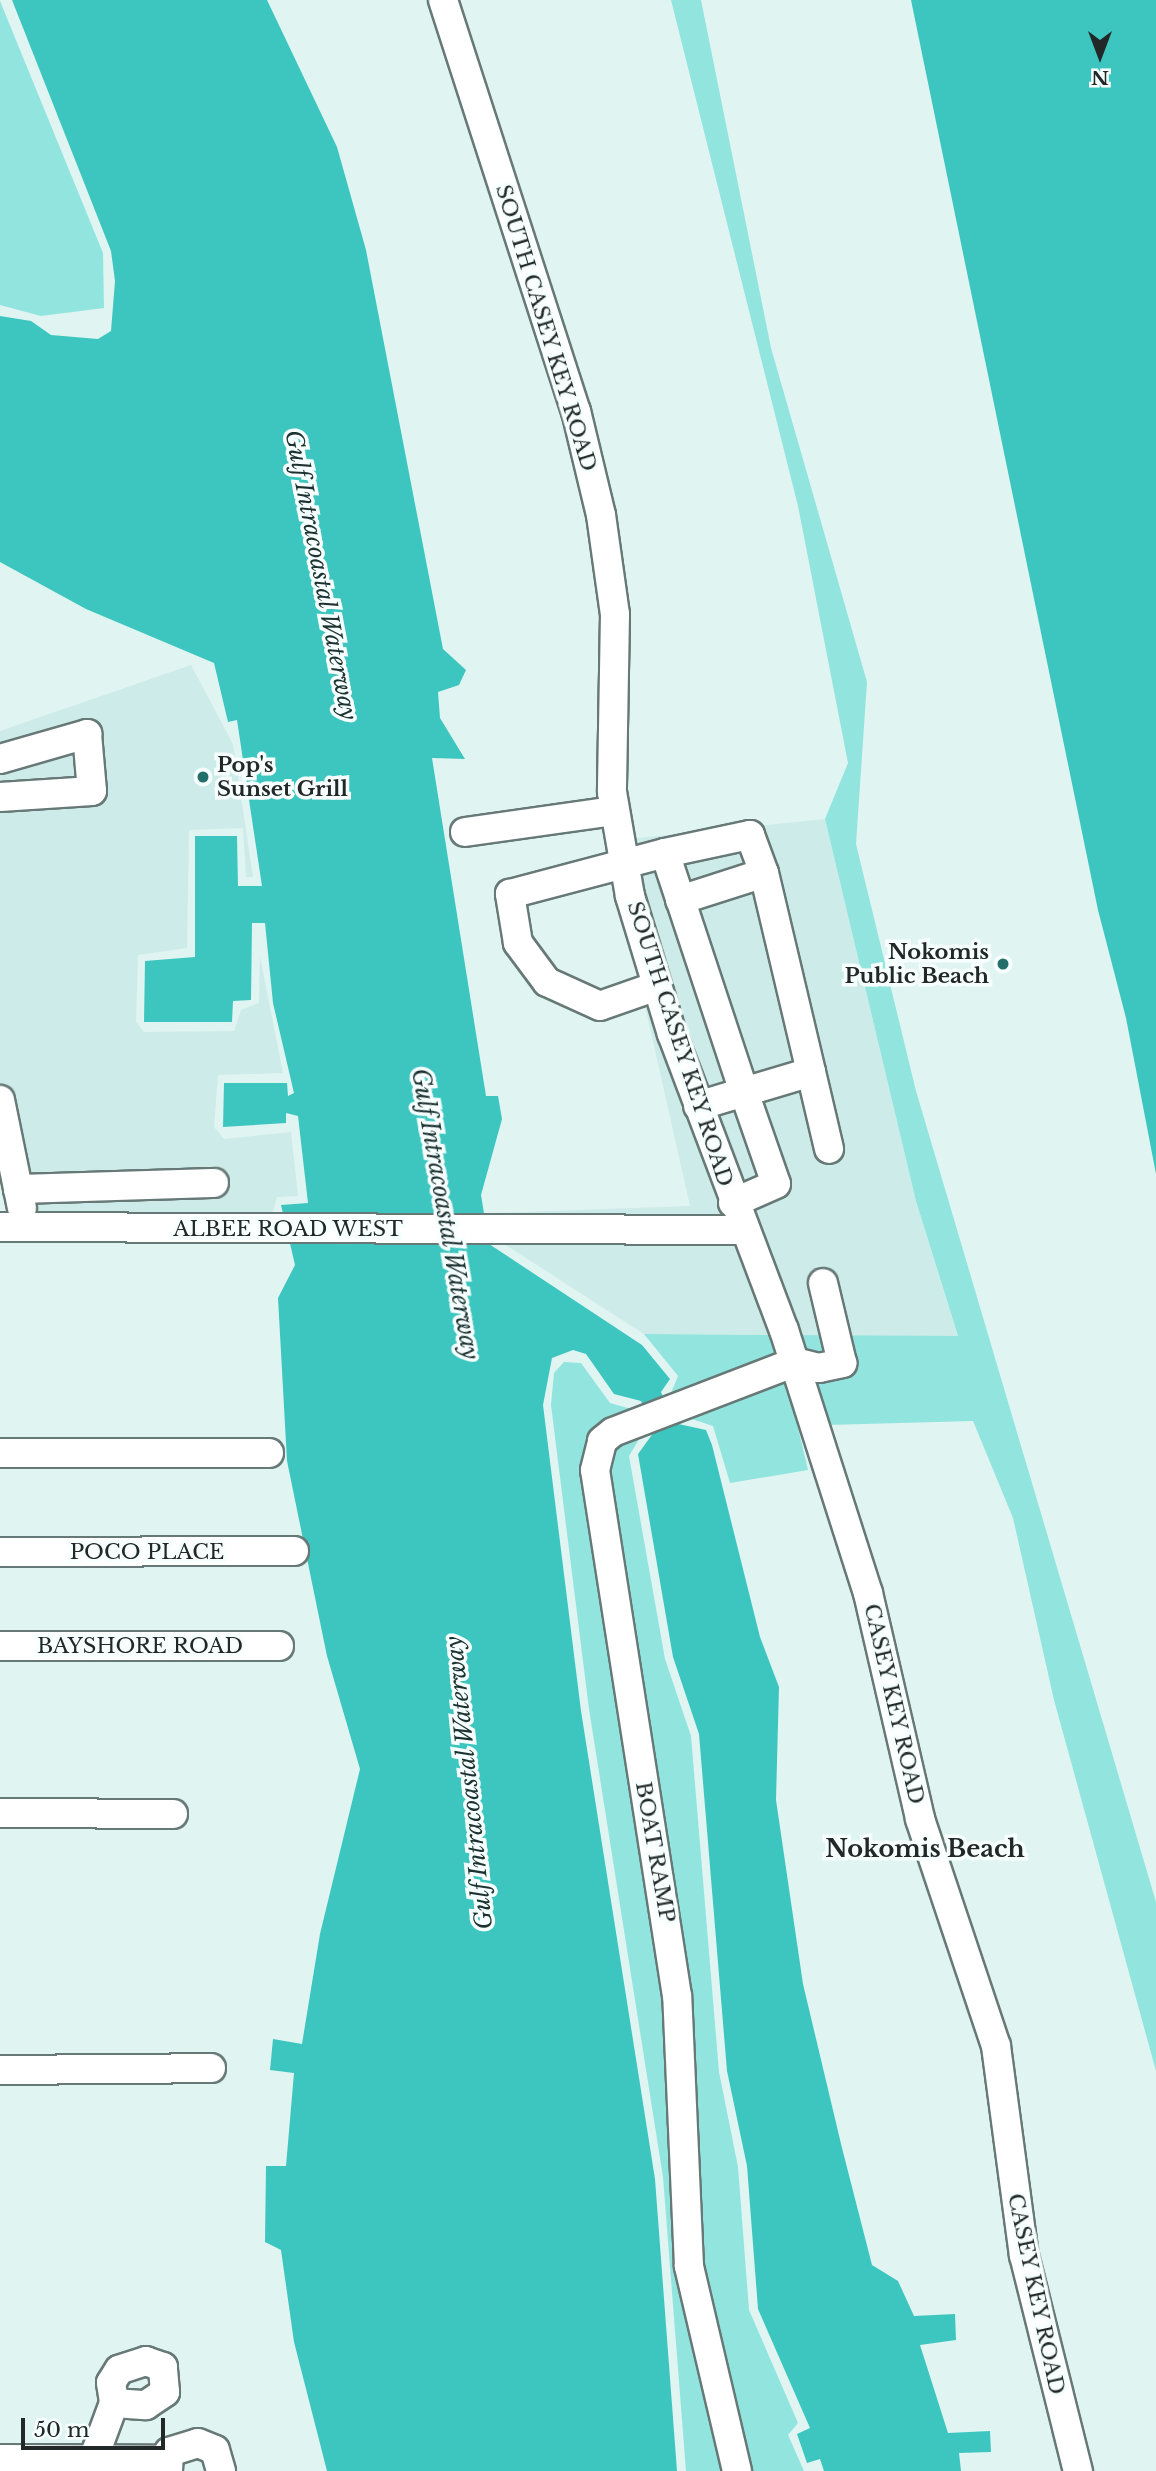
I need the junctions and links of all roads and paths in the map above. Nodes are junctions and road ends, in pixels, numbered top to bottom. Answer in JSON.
{"nodes":[{"id":1,"x":443,"y":0,"type":"edge"},
{"id":2,"x":0,"y":759,"type":"edge"},
{"id":3,"x":0,"y":797,"type":"edge"},
{"id":4,"x":615,"y":811,"type":"junction"},
{"id":5,"x":465,"y":832,"type":"dead end"},
{"id":6,"x":665,"y":853,"type":"junction"},
{"id":7,"x":622,"y":861,"type":"junction"},
{"id":8,"x":764,"y":873,"type":"junction"},
{"id":9,"x":680,"y":900,"type":"junction"},
{"id":10,"x":657,"y":986,"type":"junction"},
{"id":11,"x":811,"y":1072,"type":"junction"},
{"id":12,"x":744,"y":1091,"type":"junction"},
{"id":13,"x":0,"y":1100,"type":"edge"},
{"id":14,"x":698,"y":1107,"type":"junction"},
{"id":15,"x":828,"y":1149,"type":"dead end"},
{"id":16,"x":214,"y":1183,"type":"dead end"},
{"id":17,"x":18,"y":1189,"type":"junction"},
{"id":18,"x":163,"y":1189,"type":"junction"},
{"id":19,"x":733,"y":1203,"type":"junction"},
{"id":20,"x":13,"y":1227,"type":"edge"},
{"id":21,"x":174,"y":1228,"type":"junction"},
{"id":22,"x":745,"y":1230,"type":"junction"},
{"id":23,"x":823,"y":1283,"type":"dead end"},
{"id":24,"x":795,"y":1363,"type":"junction"},
{"id":25,"x":0,"y":1453,"type":"edge"},
{"id":26,"x":269,"y":1453,"type":"dead end"},
{"id":27,"x":294,"y":1551,"type":"dead end"},
{"id":28,"x":0,"y":1552,"type":"edge"},
{"id":29,"x":0,"y":1646,"type":"edge"},
{"id":30,"x":279,"y":1646,"type":"dead end"},
{"id":31,"x":0,"y":1813,"type":"edge"},
{"id":32,"x":173,"y":1814,"type":"dead end"},
{"id":33,"x":211,"y":2068,"type":"dead end"},
{"id":34,"x":0,"y":2070,"type":"edge"},
{"id":35,"x":114,"y":2403,"type":"dead end"},
{"id":36,"x":94,"y":2457,"type":"junction"},
{"id":37,"x":0,"y":2459,"type":"edge"},
{"id":38,"x":167,"y":2465,"type":"edge"},
{"id":39,"x":221,"y":2471,"type":"edge"},
{"id":40,"x":737,"y":2471,"type":"edge"},
{"id":41,"x":1078,"y":2471,"type":"edge"}],
"edges":[{"from":1,"to":4,"type":"street","name":"SOUTH CASEY KEY ROAD"},
{"from":2,"to":3,"type":"street"},
{"from":4,"to":5,"type":"street"},
{"from":4,"to":7,"type":"street","name":"SOUTH CASEY KEY ROAD"},
{"from":6,"to":7,"type":"street"},
{"from":6,"to":8,"type":"street"},
{"from":6,"to":9,"type":"street"},
{"from":7,"to":10,"type":"street","name":"SOUTH CASEY KEY ROAD"},
{"from":7,"to":10,"type":"street"},
{"from":8,"to":9,"type":"street"},
{"from":8,"to":11,"type":"street"},
{"from":9,"to":12,"type":"street"},
{"from":10,"to":14,"type":"street","name":"SOUTH CASEY KEY ROAD"},
{"from":11,"to":12,"type":"street"},
{"from":11,"to":15,"type":"street"},
{"from":12,"to":14,"type":"street"},
{"from":12,"to":19,"type":"street"},
{"from":13,"to":17,"type":"street"},
{"from":14,"to":19,"type":"street","name":"SOUTH CASEY KEY ROAD"},
{"from":16,"to":18,"type":"street"},
{"from":17,"to":18,"type":"street"},
{"from":17,"to":20,"type":"street"},
{"from":18,"to":21,"type":"street"},
{"from":19,"to":22,"type":"street","name":"SOUTH CASEY KEY ROAD"},
{"from":20,"to":21,"type":"street","name":"ALBEE ROAD WEST"},
{"from":21,"to":22,"type":"street","name":"ALBEE ROAD WEST"},
{"from":22,"to":24,"type":"street","name":"CASEY KEY ROAD"},
{"from":23,"to":24,"type":"street"},
{"from":24,"to":40,"type":"street","name":"BOAT RAMP"},
{"from":24,"to":41,"type":"street","name":"CASEY KEY ROAD"},
{"from":25,"to":26,"type":"street"},
{"from":27,"to":28,"type":"street","name":"POCO PLACE"},
{"from":29,"to":30,"type":"street","name":"BAYSHORE ROAD"},
{"from":31,"to":32,"type":"street"},
{"from":33,"to":34,"type":"street"},
{"from":35,"to":36,"type":"street"},
{"from":36,"to":37,"type":"street"},
{"from":36,"to":38,"type":"street"},
{"from":38,"to":39,"type":"street"}]}
